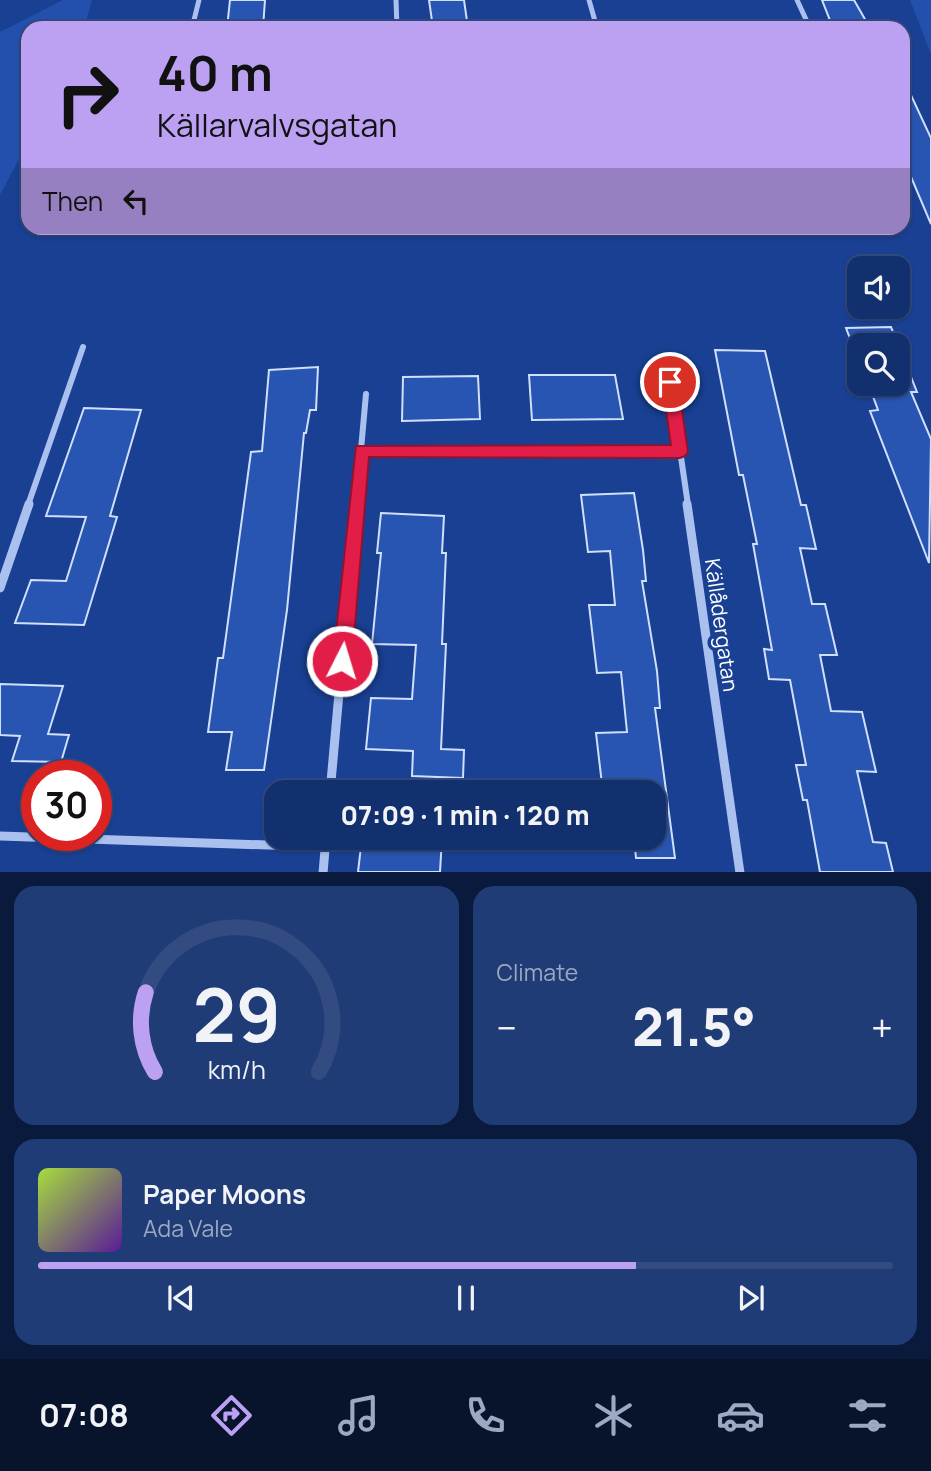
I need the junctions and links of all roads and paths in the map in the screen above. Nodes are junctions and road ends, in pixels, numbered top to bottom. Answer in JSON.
{"nodes":[{"id":1,"x":199,"y":0,"type":"edge"},
{"id":2,"x":396,"y":0,"type":"edge"},
{"id":3,"x":589,"y":0,"type":"edge"},
{"id":4,"x":797,"y":0,"type":"edge"},
{"id":5,"x":194,"y":21,"type":"edge"},
{"id":6,"x":397,"y":21,"type":"edge"},
{"id":7,"x":595,"y":21,"type":"edge"},
{"id":8,"x":807,"y":21,"type":"edge"},
{"id":9,"x":83,"y":347,"type":"dead end"},
{"id":10,"x":670,"y":382,"type":"dead end"},
{"id":11,"x":366,"y":394,"type":"dead end"},
{"id":12,"x":362,"y":451,"type":"junction"},
{"id":13,"x":680,"y":452,"type":"junction"},
{"id":14,"x":0,"y":589,"type":"edge"},
{"id":15,"x":331,"y":780,"type":"edge"},
{"id":16,"x":0,"y":836,"type":"edge"},
{"id":17,"x":264,"y":842,"type":"edge"},
{"id":18,"x":325,"y":850,"type":"edge"},
{"id":19,"x":323,"y":872,"type":"edge"},
{"id":20,"x":740,"y":872,"type":"edge"}],
"edges":[{"from":1,"to":5,"type":"street"},
{"from":2,"to":6,"type":"street"},
{"from":3,"to":7,"type":"street"},
{"from":4,"to":8,"type":"street"},
{"from":9,"to":14,"type":"street"},
{"from":10,"to":13,"type":"street","name":"Källådergatan"},
{"from":11,"to":12,"type":"street"},
{"from":12,"to":13,"type":"street"},
{"from":12,"to":15,"type":"street"},
{"from":13,"to":20,"type":"street","name":"Källådergatan"},
{"from":16,"to":17,"type":"street"},
{"from":18,"to":19,"type":"street"}]}
